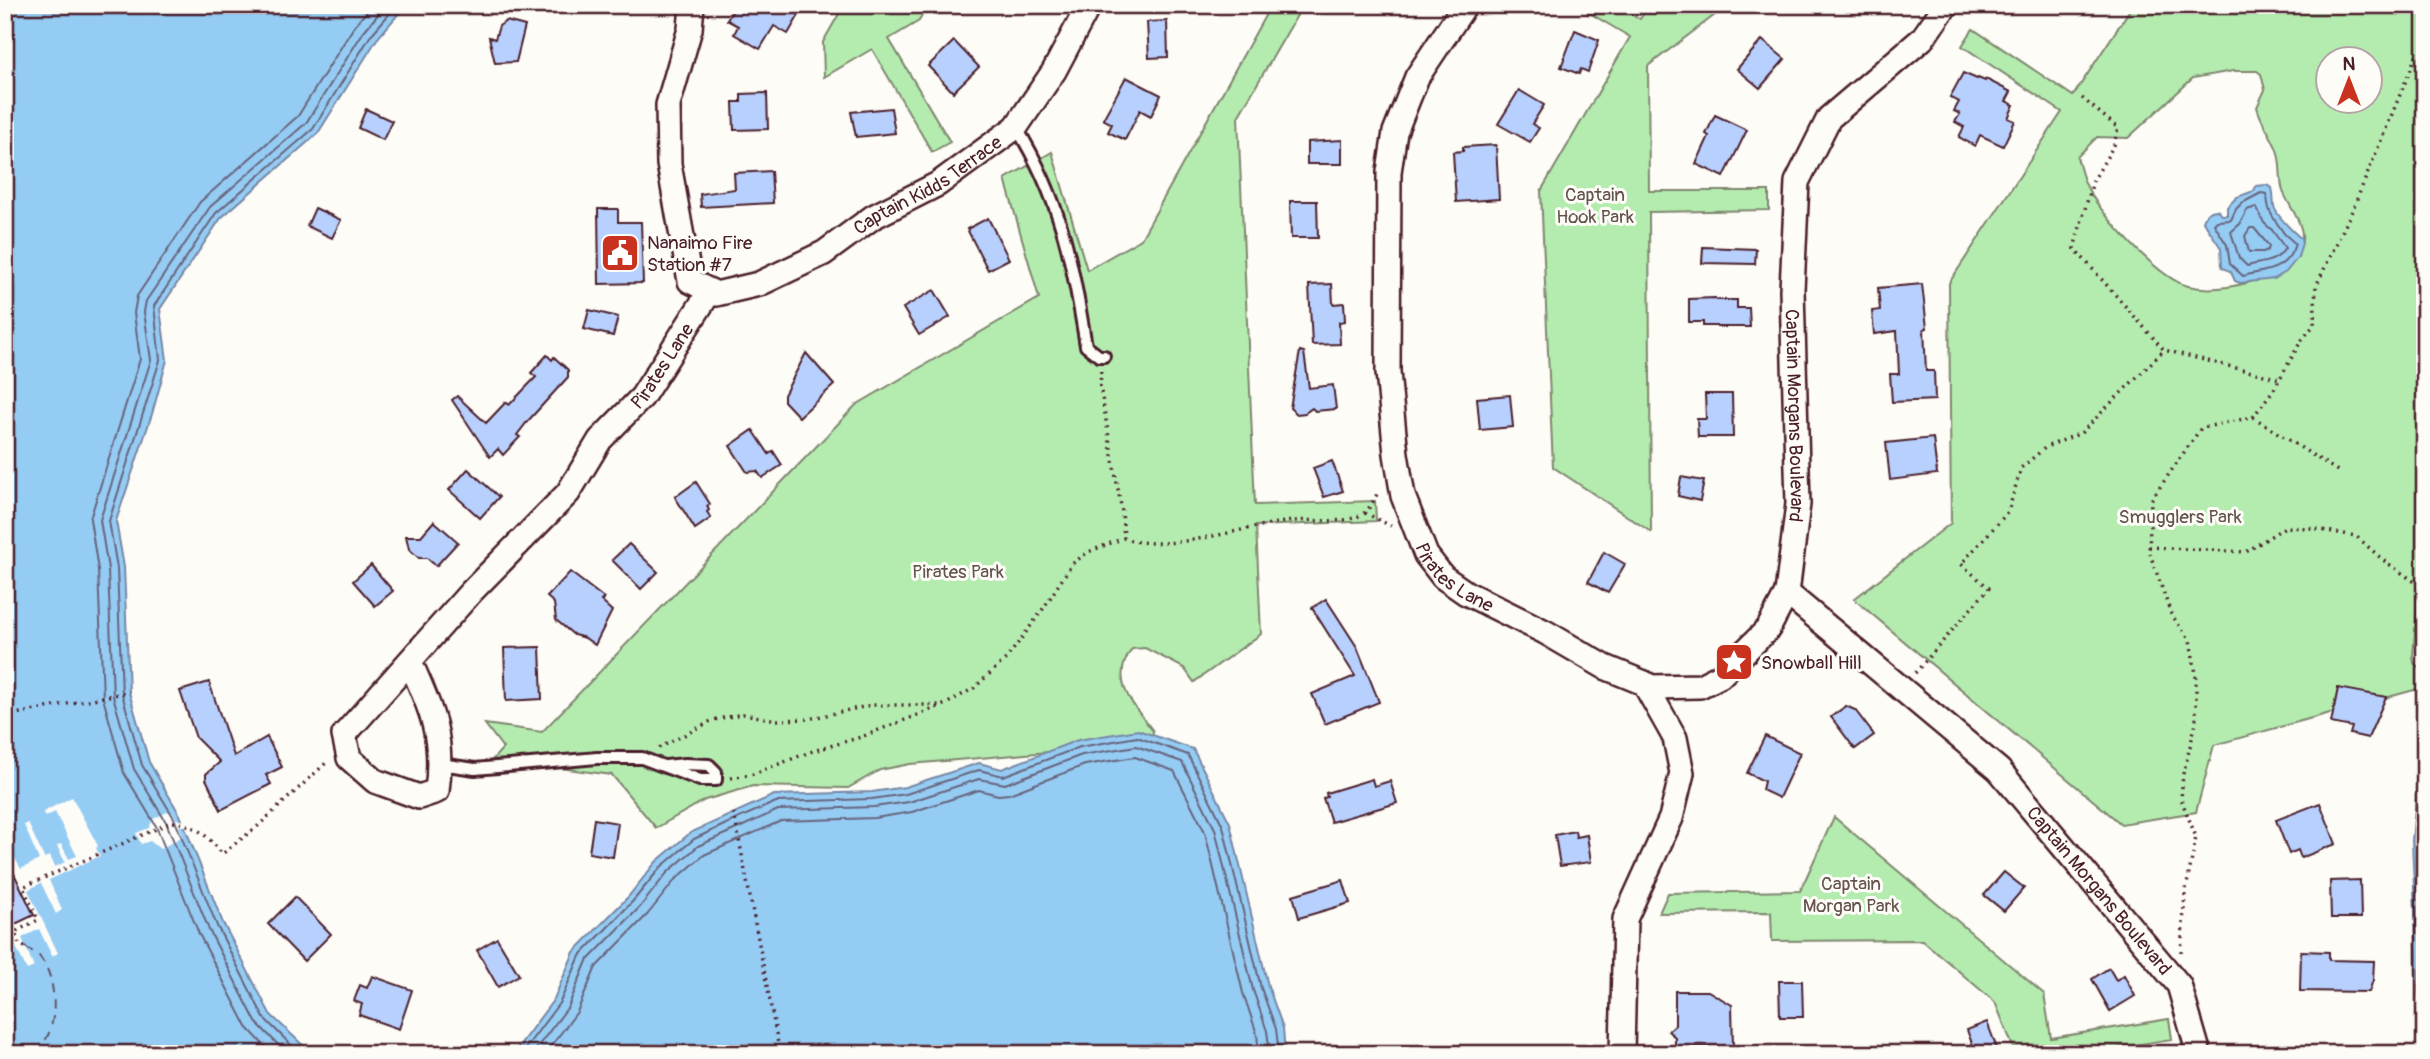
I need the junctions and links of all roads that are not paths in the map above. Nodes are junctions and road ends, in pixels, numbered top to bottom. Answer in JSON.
{"nodes":[{"id":1,"x":692,"y":5,"type":"edge"},
{"id":2,"x":1089,"y":5,"type":"edge"},
{"id":3,"x":1465,"y":5,"type":"edge"},
{"id":4,"x":1946,"y":5,"type":"edge"},
{"id":5,"x":1016,"y":127,"type":"junction"},
{"id":6,"x":710,"y":291,"type":"junction"},
{"id":7,"x":1101,"y":356,"type":"road end"},
{"id":8,"x":1787,"y":593,"type":"junction"},
{"id":9,"x":410,"y":662,"type":"junction"},
{"id":10,"x":1644,"y":683,"type":"junction"},
{"id":11,"x":440,"y":764,"type":"junction"},
{"id":12,"x":716,"y":780,"type":"road end"},
{"id":13,"x":1622,"y":1054,"type":"edge"},
{"id":14,"x":2199,"y":1054,"type":"edge"}],
"edges":[{"from":1,"to":6,"type":"street"},
{"from":2,"to":5,"type":"street","name":"Captain Kidds Terrace"},
{"from":3,"to":10,"type":"street","name":"Pirates Lane"},
{"from":4,"to":8,"type":"street","name":"Captain Morgans Boulevard"},
{"from":5,"to":6,"type":"street","name":"Captain Kidds Terrace"},
{"from":5,"to":7,"type":"lane"},
{"from":6,"to":9,"type":"street","name":"Pirates Lane"},
{"from":8,"to":10,"type":"street","name":"Pirates Lane"},
{"from":8,"to":14,"type":"street","name":"Captain Morgans Boulevard"},
{"from":9,"to":11,"type":"street"},
{"from":9,"to":11,"type":"street","name":"Pirates Lane"},
{"from":10,"to":13,"type":"street"},
{"from":11,"to":12,"type":"lane"}]}
